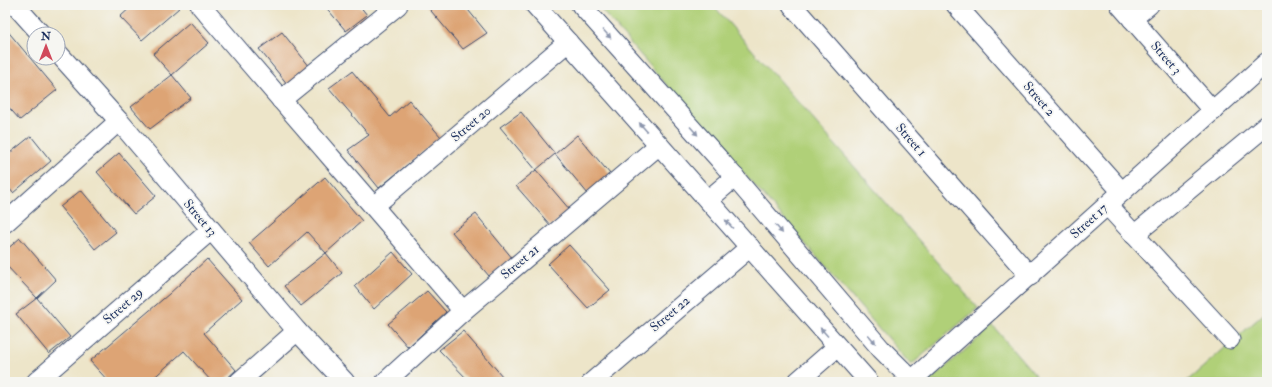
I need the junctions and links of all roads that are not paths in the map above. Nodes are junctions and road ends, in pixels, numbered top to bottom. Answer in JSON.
{"nodes":[{"id":1,"x":15,"y":5,"type":"edge"},
{"id":2,"x":200,"y":5,"type":"edge"},
{"id":3,"x":398,"y":5,"type":"edge"},
{"id":4,"x":535,"y":5,"type":"edge"},
{"id":5,"x":581,"y":5,"type":"edge"},
{"id":6,"x":792,"y":5,"type":"edge"},
{"id":7,"x":956,"y":5,"type":"edge"},
{"id":8,"x":1149,"y":5,"type":"edge"},
{"id":9,"x":1126,"y":12,"type":"edge"},
{"id":10,"x":34,"y":26,"type":"edge"},
{"id":11,"x":568,"y":42,"type":"junction"},
{"id":12,"x":66,"y":62,"type":"edge"},
{"id":13,"x":1267,"y":62,"type":"edge"},
{"id":14,"x":281,"y":100,"type":"junction"},
{"id":15,"x":1213,"y":111,"type":"junction"},
{"id":16,"x":119,"y":121,"type":"junction"},
{"id":17,"x":1267,"y":125,"type":"edge"},
{"id":18,"x":659,"y":145,"type":"junction"},
{"id":19,"x":735,"y":178,"type":"junction"},
{"id":20,"x":1122,"y":192,"type":"junction"},
{"id":21,"x":708,"y":200,"type":"junction"},
{"id":22,"x":1107,"y":205,"type":"junction"},
{"id":23,"x":374,"y":206,"type":"junction"},
{"id":24,"x":7,"y":216,"type":"edge"},
{"id":25,"x":211,"y":230,"type":"junction"},
{"id":26,"x":1134,"y":235,"type":"junction"},
{"id":27,"x":750,"y":247,"type":"junction"},
{"id":28,"x":1030,"y":276,"type":"junction"},
{"id":29,"x":462,"y":311,"type":"junction"},
{"id":30,"x":297,"y":331,"type":"junction"},
{"id":31,"x":1230,"y":339,"type":"dead end"},
{"id":32,"x":838,"y":346,"type":"junction"},
{"id":33,"x":913,"y":381,"type":"edge"},
{"id":34,"x":36,"y":382,"type":"edge"},
{"id":35,"x":239,"y":382,"type":"edge"},
{"id":36,"x":345,"y":382,"type":"edge"},
{"id":37,"x":385,"y":382,"type":"edge"},
{"id":38,"x":592,"y":382,"type":"edge"},
{"id":39,"x":797,"y":382,"type":"edge"},
{"id":40,"x":869,"y":382,"type":"edge"}],
"edges":[{"from":1,"to":10,"type":"street"},
{"from":2,"to":14,"type":"street"},
{"from":3,"to":14,"type":"street"},
{"from":4,"to":11,"type":"street"},
{"from":5,"to":19,"type":"street","one_way":true},
{"from":6,"to":28,"type":"street","name":"Street 1"},
{"from":7,"to":20,"type":"street","name":"Street 2"},
{"from":8,"to":9,"type":"street"},
{"from":9,"to":15,"type":"street","name":"Street 3"},
{"from":18,"to":11,"type":"street","one_way":true},
{"from":11,"to":23,"type":"street","name":"Street 20"},
{"from":12,"to":16,"type":"street","name":"Street 13"},
{"from":13,"to":15,"type":"street","name":"Street 17"},
{"from":14,"to":23,"type":"street"},
{"from":15,"to":20,"type":"street","name":"Street 17"},
{"from":16,"to":24,"type":"street"},
{"from":16,"to":25,"type":"street","name":"Street 13"},
{"from":17,"to":26,"type":"street"},
{"from":18,"to":21,"type":"street"},
{"from":18,"to":29,"type":"street","name":"Street 21"},
{"from":19,"to":21,"type":"street"},
{"from":19,"to":33,"type":"street","one_way":true},
{"from":20,"to":22,"type":"street","name":"Street 17"},
{"from":27,"to":21,"type":"street","one_way":true},
{"from":22,"to":26,"type":"street"},
{"from":22,"to":28,"type":"street","name":"Street 17"},
{"from":23,"to":29,"type":"street"},
{"from":25,"to":30,"type":"street","name":"Street 13"},
{"from":25,"to":34,"type":"street","name":"Street 29"},
{"from":26,"to":31,"type":"street"},
{"from":32,"to":27,"type":"street","one_way":true},
{"from":27,"to":38,"type":"street","name":"Street 22"},
{"from":28,"to":33,"type":"street","name":"Street 17"},
{"from":29,"to":37,"type":"street","name":"Street 21"},
{"from":30,"to":35,"type":"street"},
{"from":30,"to":36,"type":"street","name":"Street 13"},
{"from":32,"to":39,"type":"street"},
{"from":32,"to":40,"type":"street"}]}
